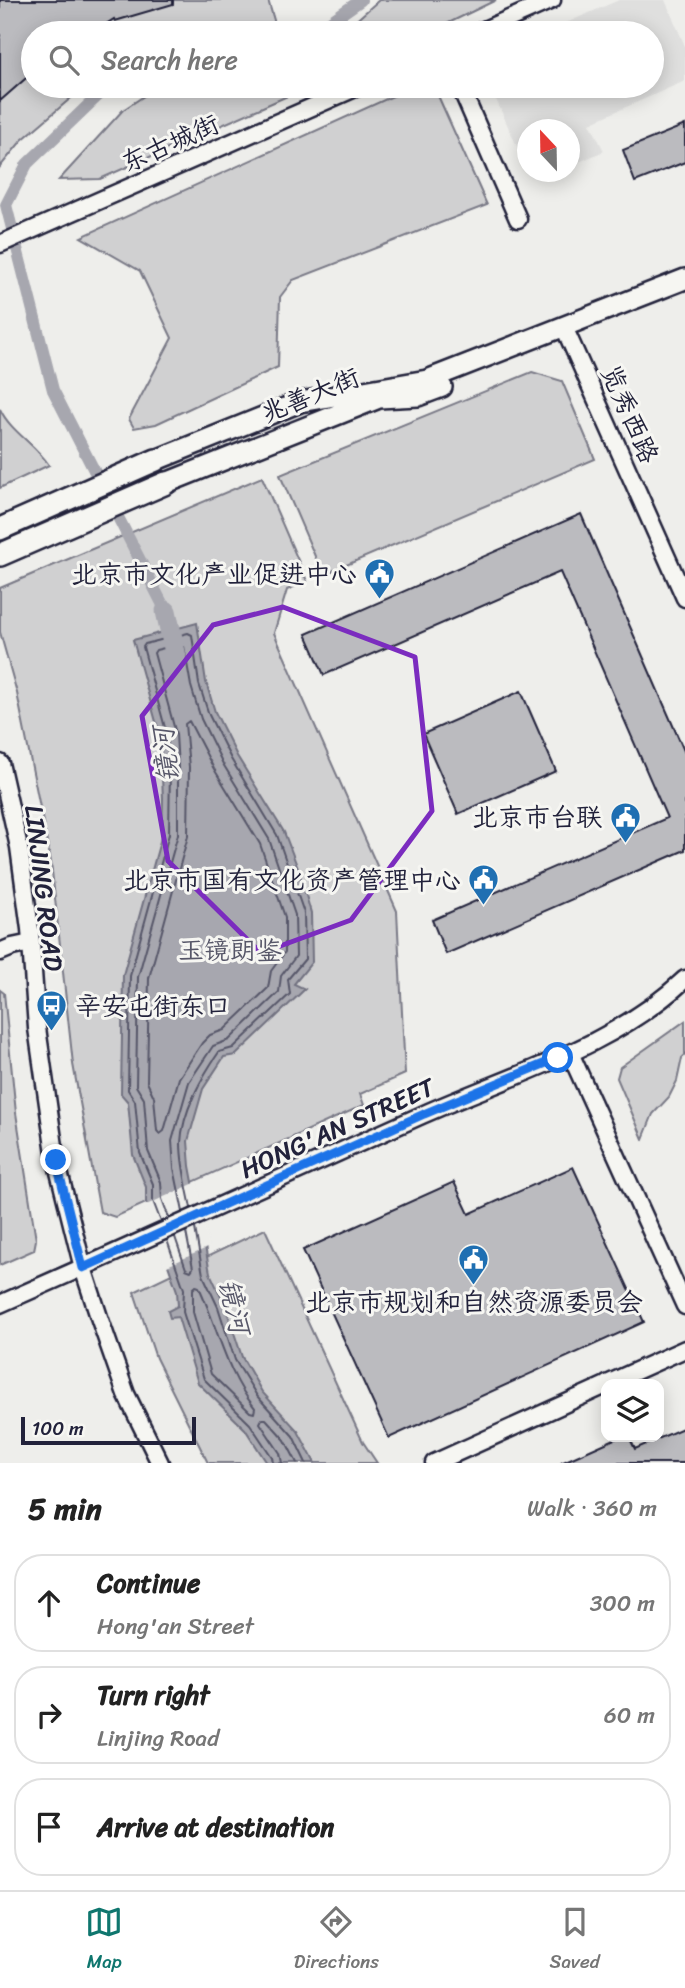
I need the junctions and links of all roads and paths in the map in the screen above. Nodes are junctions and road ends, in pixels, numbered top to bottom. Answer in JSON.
{"nodes":[{"id":1,"x":552,"y":0,"type":"edge"},
{"id":2,"x":504,"y":21,"type":"edge"},
{"id":3,"x":333,"y":98,"type":"edge"},
{"id":4,"x":465,"y":98,"type":"edge"},
{"id":5,"x":518,"y":219,"type":"dead end"},
{"id":6,"x":0,"y":244,"type":"edge"},
{"id":7,"x":685,"y":279,"type":"edge"},
{"id":8,"x":685,"y":293,"type":"edge"},
{"id":9,"x":566,"y":333,"type":"junction"},
{"id":10,"x":156,"y":460,"type":"joint"},
{"id":11,"x":166,"y":483,"type":"joint"},
{"id":12,"x":0,"y":529,"type":"edge"},
{"id":13,"x":0,"y":555,"type":"edge"},
{"id":14,"x":685,"y":598,"type":"edge"},
{"id":15,"x":0,"y":763,"type":"edge"},
{"id":16,"x":31,"y":943,"type":"junction"},
{"id":17,"x":0,"y":951,"type":"edge"},
{"id":18,"x":685,"y":979,"type":"edge"},
{"id":19,"x":570,"y":1053,"type":"junction"},
{"id":20,"x":83,"y":1268,"type":"junction"},
{"id":21,"x":0,"y":1304,"type":"edge"},
{"id":22,"x":685,"y":1306,"type":"edge"},
{"id":23,"x":685,"y":1349,"type":"edge"},
{"id":24,"x":618,"y":1379,"type":"edge"},
{"id":25,"x":601,"y":1387,"type":"edge"},
{"id":26,"x":160,"y":1463,"type":"edge"},
{"id":27,"x":434,"y":1463,"type":"edge"}],
"edges":[{"from":1,"to":2,"type":"street"},
{"from":3,"to":6,"type":"street","name":"东古城街"},
{"from":4,"to":5,"type":"street"},
{"from":7,"to":9,"type":"main road","name":"兆善大街"},
{"from":8,"to":9,"type":"main road","name":"兆善大街"},
{"from":9,"to":10,"type":"main road","name":"兆善大街"},
{"from":9,"to":11,"type":"main road","name":"兆善大街"},
{"from":9,"to":14,"type":"street","name":"览秀西路"},
{"from":10,"to":12,"type":"main road","name":"兆善大街"},
{"from":11,"to":13,"type":"main road","name":"兆善大街"},
{"from":15,"to":16,"type":"street","name":"LINJING ROAD"},
{"from":16,"to":17,"type":"street"},
{"from":16,"to":20,"type":"street","name":"LINJING ROAD"},
{"from":18,"to":19,"type":"street","name":"HONG'AN STREET"},
{"from":19,"to":20,"type":"street","name":"HONG'AN STREET"},
{"from":19,"to":22,"type":"street"},
{"from":20,"to":21,"type":"street","name":"HONG'AN STREET"},
{"from":20,"to":26,"type":"street","name":"LINJING ROAD"},
{"from":23,"to":24,"type":"street"},
{"from":25,"to":27,"type":"street"}]}
